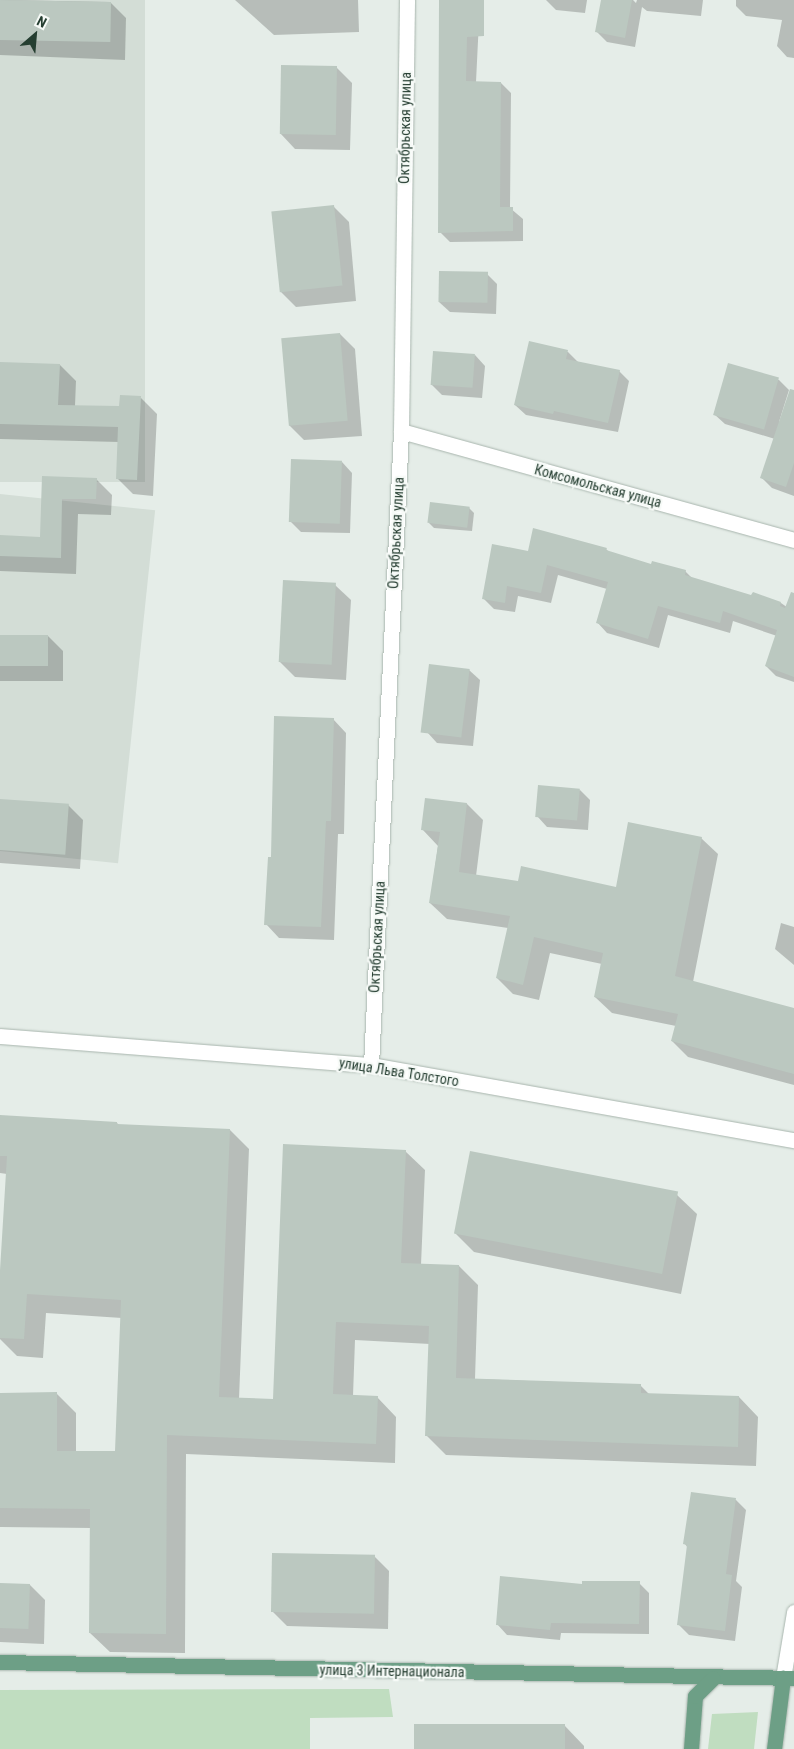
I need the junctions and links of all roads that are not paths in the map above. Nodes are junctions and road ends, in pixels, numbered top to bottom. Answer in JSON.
{"nodes":[{"id":1,"x":407,"y":0,"type":"edge"},
{"id":2,"x":401,"y":431,"type":"junction"},
{"id":3,"x":794,"y":540,"type":"edge"},
{"id":4,"x":0,"y":1036,"type":"edge"},
{"id":5,"x":371,"y":1065,"type":"junction"},
{"id":6,"x":794,"y":1140,"type":"edge"},
{"id":7,"x":794,"y":1612,"type":"edge"},
{"id":8,"x":0,"y":1662,"type":"edge"},
{"id":9,"x":713,"y":1678,"type":"junction"},
{"id":10,"x":789,"y":1678,"type":"edge"},
{"id":11,"x":691,"y":1749,"type":"edge"},
{"id":12,"x":774,"y":1749,"type":"edge"}],
"edges":[{"from":1,"to":2,"type":"street","name":"Октябрьская улица"},
{"from":2,"to":3,"type":"street","name":"Комсомольская улица"},
{"from":2,"to":5,"type":"street","name":"Октябрьская улица"},
{"from":4,"to":5,"type":"street","name":"улица Льва Толстого"},
{"from":5,"to":6,"type":"street","name":"улица Льва Толстого"},
{"from":7,"to":10,"type":"street"},
{"from":8,"to":9,"type":"main road","name":"улица 3 Интернационала"},
{"from":9,"to":10,"type":"main road","name":"улица 3 Интернационала"},
{"from":9,"to":11,"type":"main road"},
{"from":10,"to":12,"type":"main road"}]}
